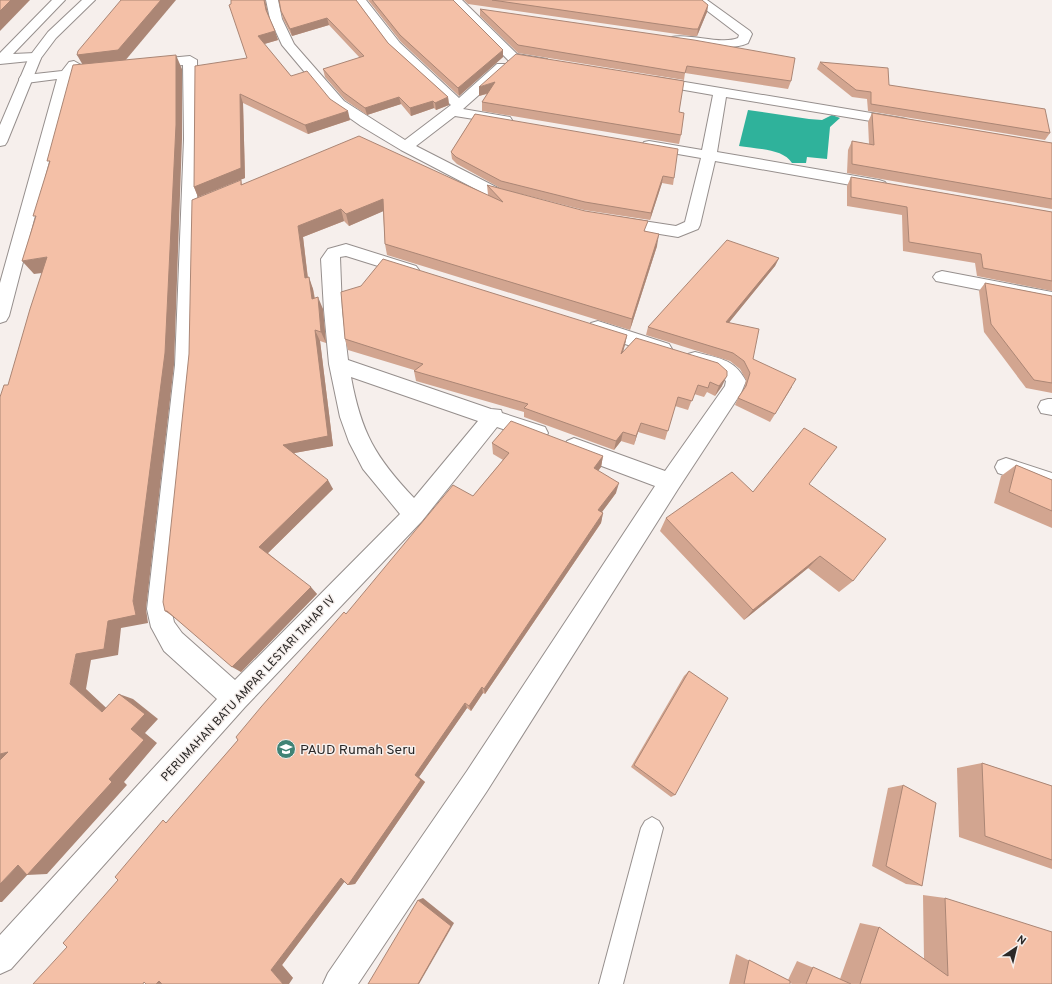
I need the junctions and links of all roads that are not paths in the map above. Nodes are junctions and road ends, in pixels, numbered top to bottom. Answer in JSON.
{"nodes":[{"id":1,"x":59,"y":0,"type":"edge"},
{"id":2,"x":89,"y":0,"type":"edge"},
{"id":3,"x":272,"y":0,"type":"edge"},
{"id":4,"x":360,"y":0,"type":"edge"},
{"id":5,"x":699,"y":0,"type":"edge"},
{"id":6,"x":458,"y":4,"type":"edge"},
{"id":7,"x":486,"y":11,"type":"edge"},
{"id":8,"x":668,"y":39,"type":"edge"},
{"id":9,"x":84,"y":52,"type":"edge"},
{"id":10,"x":35,"y":57,"type":"junction"},
{"id":11,"x":513,"y":57,"type":"junction"},
{"id":12,"x":0,"y":59,"type":"edge"},
{"id":13,"x":559,"y":65,"type":"edge"},
{"id":14,"x":133,"y":66,"type":"edge"},
{"id":15,"x":111,"y":69,"type":"edge"},
{"id":16,"x":24,"y":74,"type":"junction"},
{"id":17,"x":65,"y":76,"type":"junction"},
{"id":18,"x":644,"y":79,"type":"edge"},
{"id":19,"x":720,"y":92,"type":"junction"},
{"id":20,"x":456,"y":108,"type":"junction"},
{"id":21,"x":522,"y":123,"type":"edge"},
{"id":22,"x":913,"y":124,"type":"edge"},
{"id":23,"x":0,"y":142,"type":"edge"},
{"id":24,"x":639,"y":143,"type":"edge"},
{"id":25,"x":406,"y":146,"type":"junction"},
{"id":26,"x":709,"y":155,"type":"junction"},
{"id":27,"x":896,"y":188,"type":"edge"},
{"id":28,"x":532,"y":203,"type":"edge"},
{"id":29,"x":600,"y":219,"type":"edge"},
{"id":30,"x":429,"y":276,"type":"edge"},
{"id":31,"x":942,"y":277,"type":"dead end"},
{"id":32,"x":1052,"y":298,"type":"edge"},
{"id":33,"x":0,"y":316,"type":"edge"},
{"id":34,"x":579,"y":323,"type":"edge"},
{"id":35,"x":339,"y":365,"type":"junction"},
{"id":36,"x":494,"y":416,"type":"junction"},
{"id":37,"x":1006,"y":467,"type":"dead end"},
{"id":38,"x":670,"y":482,"type":"junction"},
{"id":39,"x":1052,"y":482,"type":"edge"},
{"id":40,"x":414,"y":514,"type":"junction"},
{"id":41,"x":236,"y":698,"type":"junction"},
{"id":42,"x":652,"y":828,"type":"dead end"},
{"id":43,"x":0,"y":958,"type":"edge"},
{"id":44,"x":339,"y":984,"type":"edge"},
{"id":45,"x":611,"y":984,"type":"edge"}],
"edges":[{"from":1,"to":12,"type":"street"},
{"from":2,"to":10,"type":"street"},
{"from":3,"to":25,"type":"street"},
{"from":4,"to":20,"type":"street"},
{"from":5,"to":8,"type":"street"},
{"from":6,"to":7,"type":"street"},
{"from":6,"to":11,"type":"street"},
{"from":9,"to":17,"type":"street"},
{"from":10,"to":12,"type":"street"},
{"from":10,"to":16,"type":"street"},
{"from":11,"to":13,"type":"street"},
{"from":11,"to":20,"type":"street"},
{"from":14,"to":41,"type":"street"},
{"from":15,"to":17,"type":"street"},
{"from":16,"to":17,"type":"street"},
{"from":16,"to":23,"type":"street"},
{"from":17,"to":33,"type":"street"},
{"from":18,"to":19,"type":"street"},
{"from":19,"to":22,"type":"street"},
{"from":19,"to":26,"type":"street"},
{"from":20,"to":21,"type":"street"},
{"from":20,"to":25,"type":"street"},
{"from":24,"to":26,"type":"street"},
{"from":25,"to":28,"type":"street"},
{"from":26,"to":27,"type":"street"},
{"from":26,"to":29,"type":"street"},
{"from":30,"to":35,"type":"street"},
{"from":31,"to":32,"type":"street"},
{"from":34,"to":38,"type":"street"},
{"from":35,"to":36,"type":"street"},
{"from":35,"to":40,"type":"street"},
{"from":36,"to":38,"type":"street"},
{"from":36,"to":40,"type":"street","name":"PERUMAHAN BATU AMPAR LESTARI TAHAP IV"},
{"from":37,"to":39,"type":"street"},
{"from":38,"to":44,"type":"street"},
{"from":40,"to":41,"type":"street","name":"PERUMAHAN BATU AMPAR LESTARI TAHAP IV"},
{"from":41,"to":43,"type":"street","name":"PERUMAHAN BATU AMPAR LESTARI TAHAP IV"},
{"from":42,"to":45,"type":"lane"}]}
